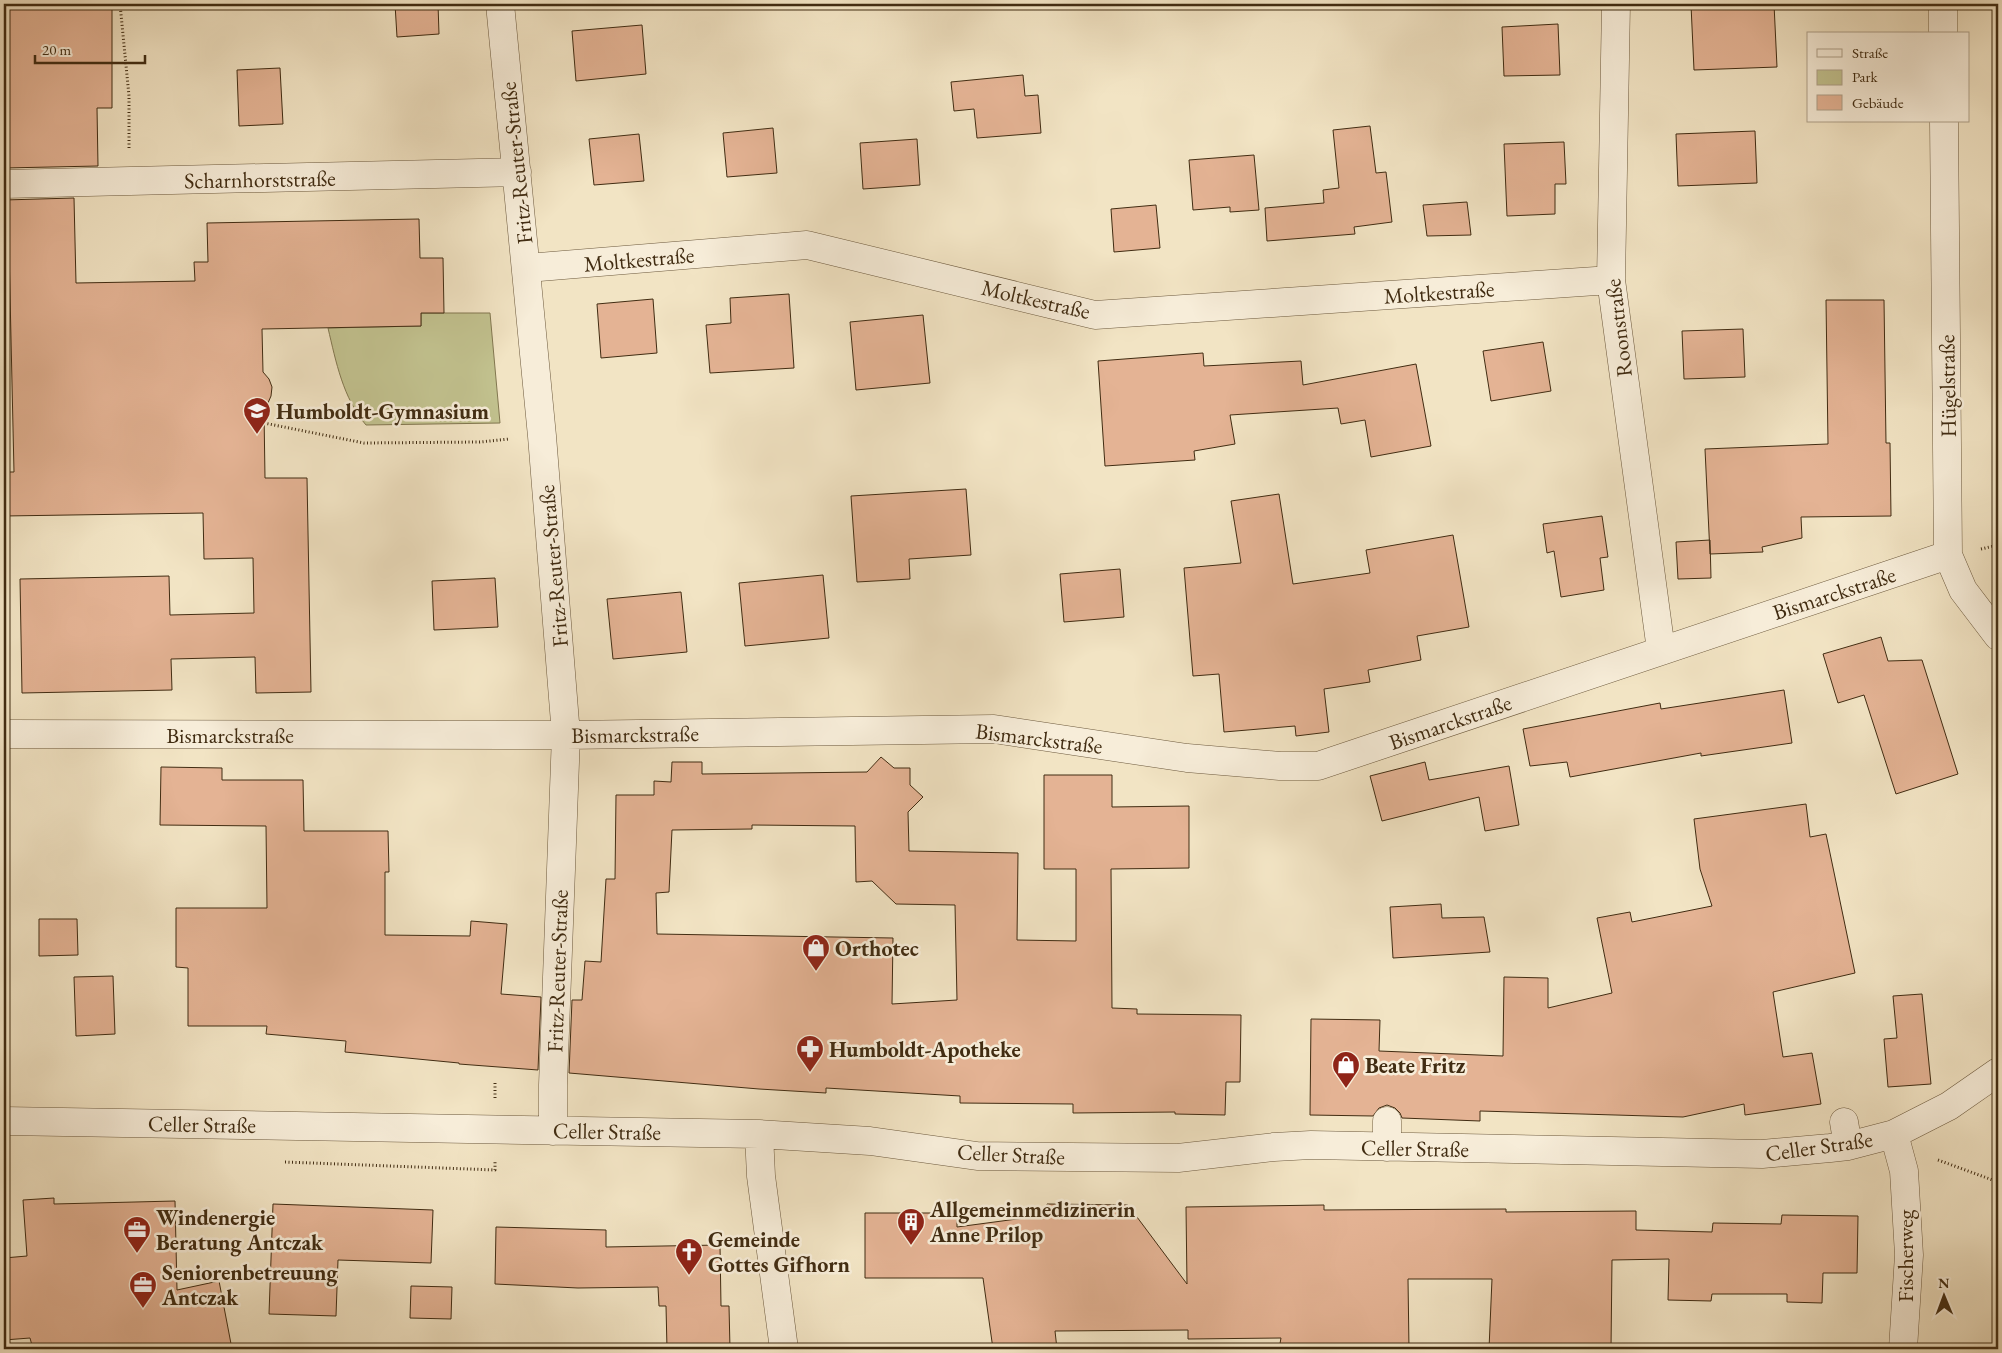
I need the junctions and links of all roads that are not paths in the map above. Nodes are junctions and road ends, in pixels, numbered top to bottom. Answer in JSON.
{"nodes":[{"id":1,"x":500,"y":4,"type":"edge"},
{"id":2,"x":1616,"y":4,"type":"edge"},
{"id":3,"x":1943,"y":4,"type":"edge"},
{"id":4,"x":1943,"y":32,"type":"edge"},
{"id":5,"x":1944,"y":122,"type":"edge"},
{"id":6,"x":517,"y":172,"type":"junction"},
{"id":7,"x":4,"y":184,"type":"edge"},
{"id":8,"x":527,"y":268,"type":"junction"},
{"id":9,"x":1611,"y":280,"type":"junction"},
{"id":10,"x":1948,"y":555,"type":"junction"},
{"id":11,"x":1998,"y":636,"type":"edge"},
{"id":12,"x":1661,"y":650,"type":"junction"},
{"id":13,"x":4,"y":734,"type":"edge"},
{"id":14,"x":566,"y":735,"type":"junction"},
{"id":15,"x":1998,"y":1072,"type":"edge"},
{"id":16,"x":4,"y":1121,"type":"edge"},
{"id":17,"x":554,"y":1131,"type":"junction"},
{"id":18,"x":759,"y":1134,"type":"junction"},
{"id":19,"x":1894,"y":1134,"type":"junction"},
{"id":20,"x":784,"y":1349,"type":"edge"},
{"id":21,"x":1903,"y":1349,"type":"edge"}],
"edges":[{"from":1,"to":6,"type":"street","name":"Fritz-Reuter-Straße"},
{"from":2,"to":9,"type":"street","name":"Roonstraße"},
{"from":3,"to":4,"type":"street"},
{"from":5,"to":10,"type":"street","name":"Hügelstraße"},
{"from":6,"to":7,"type":"street","name":"Scharnhorststraße"},
{"from":6,"to":8,"type":"street","name":"Fritz-Reuter-Straße"},
{"from":8,"to":9,"type":"street","name":"Moltkestraße"},
{"from":8,"to":14,"type":"street","name":"Fritz-Reuter-Straße"},
{"from":9,"to":12,"type":"street","name":"Roonstraße"},
{"from":10,"to":11,"type":"street","name":"Hügelstraße"},
{"from":10,"to":12,"type":"street","name":"Bismarckstraße"},
{"from":12,"to":14,"type":"street","name":"Bismarckstraße"},
{"from":13,"to":14,"type":"street","name":"Bismarckstraße"},
{"from":14,"to":17,"type":"street","name":"Fritz-Reuter-Straße"},
{"from":15,"to":19,"type":"street","name":"Celler Straße"},
{"from":16,"to":17,"type":"street","name":"Celler Straße"},
{"from":17,"to":18,"type":"street","name":"Celler Straße"},
{"from":18,"to":19,"type":"street","name":"Celler Straße"},
{"from":18,"to":20,"type":"street"},
{"from":19,"to":21,"type":"street","name":"Fischerweg"}]}
